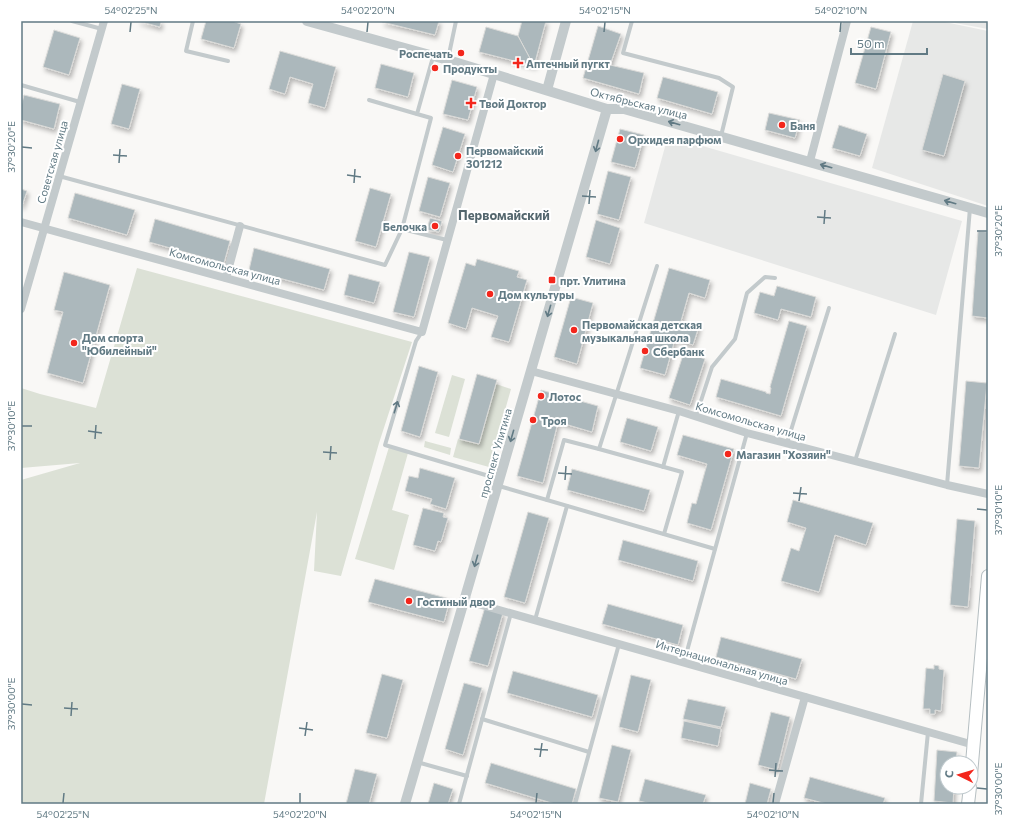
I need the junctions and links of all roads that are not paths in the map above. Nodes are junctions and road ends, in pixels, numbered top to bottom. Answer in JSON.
{"nodes":[{"id":1,"x":72,"y":21,"type":"edge"},
{"id":2,"x":193,"y":21,"type":"edge"},
{"id":3,"x":307,"y":21,"type":"edge"},
{"id":4,"x":456,"y":21,"type":"edge"},
{"id":5,"x":566,"y":21,"type":"edge"},
{"id":6,"x":632,"y":21,"type":"edge"},
{"id":7,"x":847,"y":21,"type":"edge"},
{"id":8,"x":103,"y":25,"type":"edge"},
{"id":9,"x":433,"y":56,"type":"junction"},
{"id":10,"x":448,"y":60,"type":"junction"},
{"id":11,"x":228,"y":61,"type":"dead end"},
{"id":12,"x":494,"y":74,"type":"junction"},
{"id":13,"x":21,"y":85,"type":"edge"},
{"id":14,"x":547,"y":90,"type":"junction"},
{"id":15,"x":369,"y":100,"type":"dead end"},
{"id":16,"x":80,"y":102,"type":"junction"},
{"id":17,"x":607,"y":109,"type":"junction"},
{"id":18,"x":417,"y":114,"type":"junction"},
{"id":19,"x":721,"y":136,"type":"junction"},
{"id":20,"x":810,"y":161,"type":"junction"},
{"id":21,"x":59,"y":176,"type":"junction"},
{"id":22,"x":970,"y":208,"type":"junction"},
{"id":23,"x":988,"y":213,"type":"edge"},
{"id":24,"x":21,"y":222,"type":"edge"},
{"id":25,"x":240,"y":226,"type":"junction"},
{"id":26,"x":44,"y":228,"type":"junction"},
{"id":27,"x":402,"y":229,"type":"junction"},
{"id":28,"x":448,"y":240,"type":"junction"},
{"id":29,"x":657,"y":266,"type":"dead end"},
{"id":30,"x":226,"y":278,"type":"junction"},
{"id":31,"x":775,"y":278,"type":"dead end"},
{"id":32,"x":829,"y":308,"type":"dead end"},
{"id":33,"x":21,"y":309,"type":"edge"},
{"id":34,"x":422,"y":332,"type":"junction"},
{"id":35,"x":895,"y":334,"type":"dead end"},
{"id":36,"x":531,"y":371,"type":"junction"},
{"id":37,"x":617,"y":394,"type":"junction"},
{"id":38,"x":679,"y":412,"type":"junction"},
{"id":39,"x":696,"y":417,"type":"junction"},
{"id":40,"x":747,"y":433,"type":"junction"},
{"id":41,"x":787,"y":443,"type":"junction"},
{"id":42,"x":599,"y":449,"type":"junction"},
{"id":43,"x":855,"y":461,"type":"junction"},
{"id":44,"x":663,"y":467,"type":"junction"},
{"id":45,"x":499,"y":482,"type":"junction"},
{"id":46,"x":947,"y":485,"type":"junction"},
{"id":47,"x":988,"y":494,"type":"edge"},
{"id":48,"x":547,"y":500,"type":"junction"},
{"id":49,"x":567,"y":506,"type":"junction"},
{"id":50,"x":664,"y":534,"type":"junction"},
{"id":51,"x":715,"y":549,"type":"junction"},
{"id":52,"x":988,"y":576,"type":"edge"},
{"id":53,"x":464,"y":600,"type":"junction"},
{"id":54,"x":511,"y":612,"type":"junction"},
{"id":55,"x":534,"y":620,"type":"junction"},
{"id":56,"x":619,"y":644,"type":"junction"},
{"id":57,"x":684,"y":663,"type":"junction"},
{"id":58,"x":984,"y":671,"type":"edge"},
{"id":59,"x":805,"y":697,"type":"junction"},
{"id":60,"x":482,"y":719,"type":"junction"},
{"id":61,"x":928,"y":732,"type":"junction"},
{"id":62,"x":974,"y":745,"type":"junction"},
{"id":63,"x":589,"y":752,"type":"junction"},
{"id":64,"x":973,"y":755,"type":"edge"},
{"id":65,"x":417,"y":762,"type":"junction"},
{"id":66,"x":467,"y":776,"type":"junction"},
{"id":67,"x":405,"y":804,"type":"edge"},
{"id":68,"x":459,"y":804,"type":"edge"},
{"id":69,"x":574,"y":804,"type":"edge"},
{"id":70,"x":775,"y":804,"type":"edge"},
{"id":71,"x":921,"y":804,"type":"edge"}],
"edges":[{"from":1,"to":8,"type":"lane"},
{"from":2,"to":11,"type":"lane"},
{"from":3,"to":9,"type":"street","name":"Октябрьская улица"},
{"from":4,"to":10,"type":"lane"},
{"from":5,"to":14,"type":"street"},
{"from":6,"to":19,"type":"lane"},
{"from":7,"to":20,"type":"street"},
{"from":8,"to":16,"type":"street","name":"Советская улица"},
{"from":9,"to":10,"type":"street","name":"Октябрьская улица"},
{"from":9,"to":18,"type":"lane"},
{"from":10,"to":12,"type":"street","name":"Октябрьская улица"},
{"from":12,"to":14,"type":"street","name":"Октябрьская улица"},
{"from":12,"to":28,"type":"street"},
{"from":13,"to":16,"type":"lane"},
{"from":14,"to":17,"type":"street","name":"Октябрьская улица"},
{"from":15,"to":18,"type":"lane"},
{"from":16,"to":21,"type":"street","name":"Советская улица"},
{"from":19,"to":17,"type":"street","name":"Октябрьская улица","one_way":true},
{"from":17,"to":36,"type":"street","name":"проспект Улитина","one_way":true},
{"from":18,"to":27,"type":"lane"},
{"from":19,"to":20,"type":"street","name":"Октябрьская улица"},
{"from":22,"to":20,"type":"street","name":"Октябрьская улица","one_way":true},
{"from":21,"to":25,"type":"lane"},
{"from":21,"to":26,"type":"street","name":"Советская улица"},
{"from":22,"to":23,"type":"street","name":"Октябрьская улица"},
{"from":22,"to":46,"type":"lane"},
{"from":24,"to":26,"type":"street","name":"Комсомольская улица"},
{"from":25,"to":27,"type":"lane"},
{"from":25,"to":30,"type":"street"},
{"from":26,"to":30,"type":"street","name":"Комсомольская улица"},
{"from":26,"to":33,"type":"street","name":"Советская улица"},
{"from":27,"to":28,"type":"lane"},
{"from":28,"to":34,"type":"street"},
{"from":29,"to":37,"type":"lane"},
{"from":30,"to":34,"type":"street","name":"Комсомольская улица"},
{"from":31,"to":39,"type":"lane"},
{"from":32,"to":41,"type":"lane"},
{"from":45,"to":34,"type":"lane","one_way":true},
{"from":35,"to":43,"type":"lane"},
{"from":36,"to":37,"type":"street","name":"Комсомольская улица"},
{"from":36,"to":45,"type":"street","name":"проспект Улитина","one_way":true},
{"from":37,"to":38,"type":"street","name":"Комсомольская улица"},
{"from":37,"to":42,"type":"lane"},
{"from":38,"to":39,"type":"street","name":"Комсомольская улица"},
{"from":38,"to":44,"type":"lane"},
{"from":39,"to":40,"type":"street","name":"Комсомольская улица"},
{"from":40,"to":41,"type":"street","name":"Комсомольская улица"},
{"from":40,"to":51,"type":"lane"},
{"from":41,"to":43,"type":"street","name":"Комсомольская улица"},
{"from":42,"to":44,"type":"lane"},
{"from":42,"to":48,"type":"lane"},
{"from":43,"to":46,"type":"street","name":"Комсомольская улица"},
{"from":44,"to":50,"type":"lane"},
{"from":45,"to":48,"type":"lane"},
{"from":45,"to":53,"type":"street","name":"проспект Улитина","one_way":true},
{"from":46,"to":47,"type":"street","name":"Комсомольская улица"},
{"from":48,"to":49,"type":"lane"},
{"from":49,"to":50,"type":"lane"},
{"from":49,"to":55,"type":"lane"},
{"from":50,"to":51,"type":"lane"},
{"from":51,"to":57,"type":"lane"},
{"from":52,"to":58,"type":"main road"},
{"from":53,"to":54,"type":"street","name":"Интернациональная улица"},
{"from":53,"to":65,"type":"street","name":"проспект Улитина"},
{"from":54,"to":55,"type":"street","name":"Интернациональная улица"},
{"from":54,"to":60,"type":"lane"},
{"from":55,"to":56,"type":"street","name":"Интернациональная улица"},
{"from":56,"to":57,"type":"street","name":"Интернациональная улица"},
{"from":56,"to":63,"type":"lane"},
{"from":57,"to":59,"type":"street","name":"Интернациональная улица"},
{"from":58,"to":62,"type":"main road"},
{"from":59,"to":61,"type":"street","name":"Интернациональная улица"},
{"from":59,"to":70,"type":"street"},
{"from":60,"to":63,"type":"lane"},
{"from":60,"to":66,"type":"lane"},
{"from":61,"to":62,"type":"street","name":"Интернациональная улица"},
{"from":61,"to":71,"type":"lane"},
{"from":62,"to":64,"type":"main road"},
{"from":63,"to":69,"type":"lane"},
{"from":65,"to":66,"type":"lane"},
{"from":65,"to":67,"type":"street","name":"проспект Улитина"},
{"from":66,"to":68,"type":"lane"}]}
